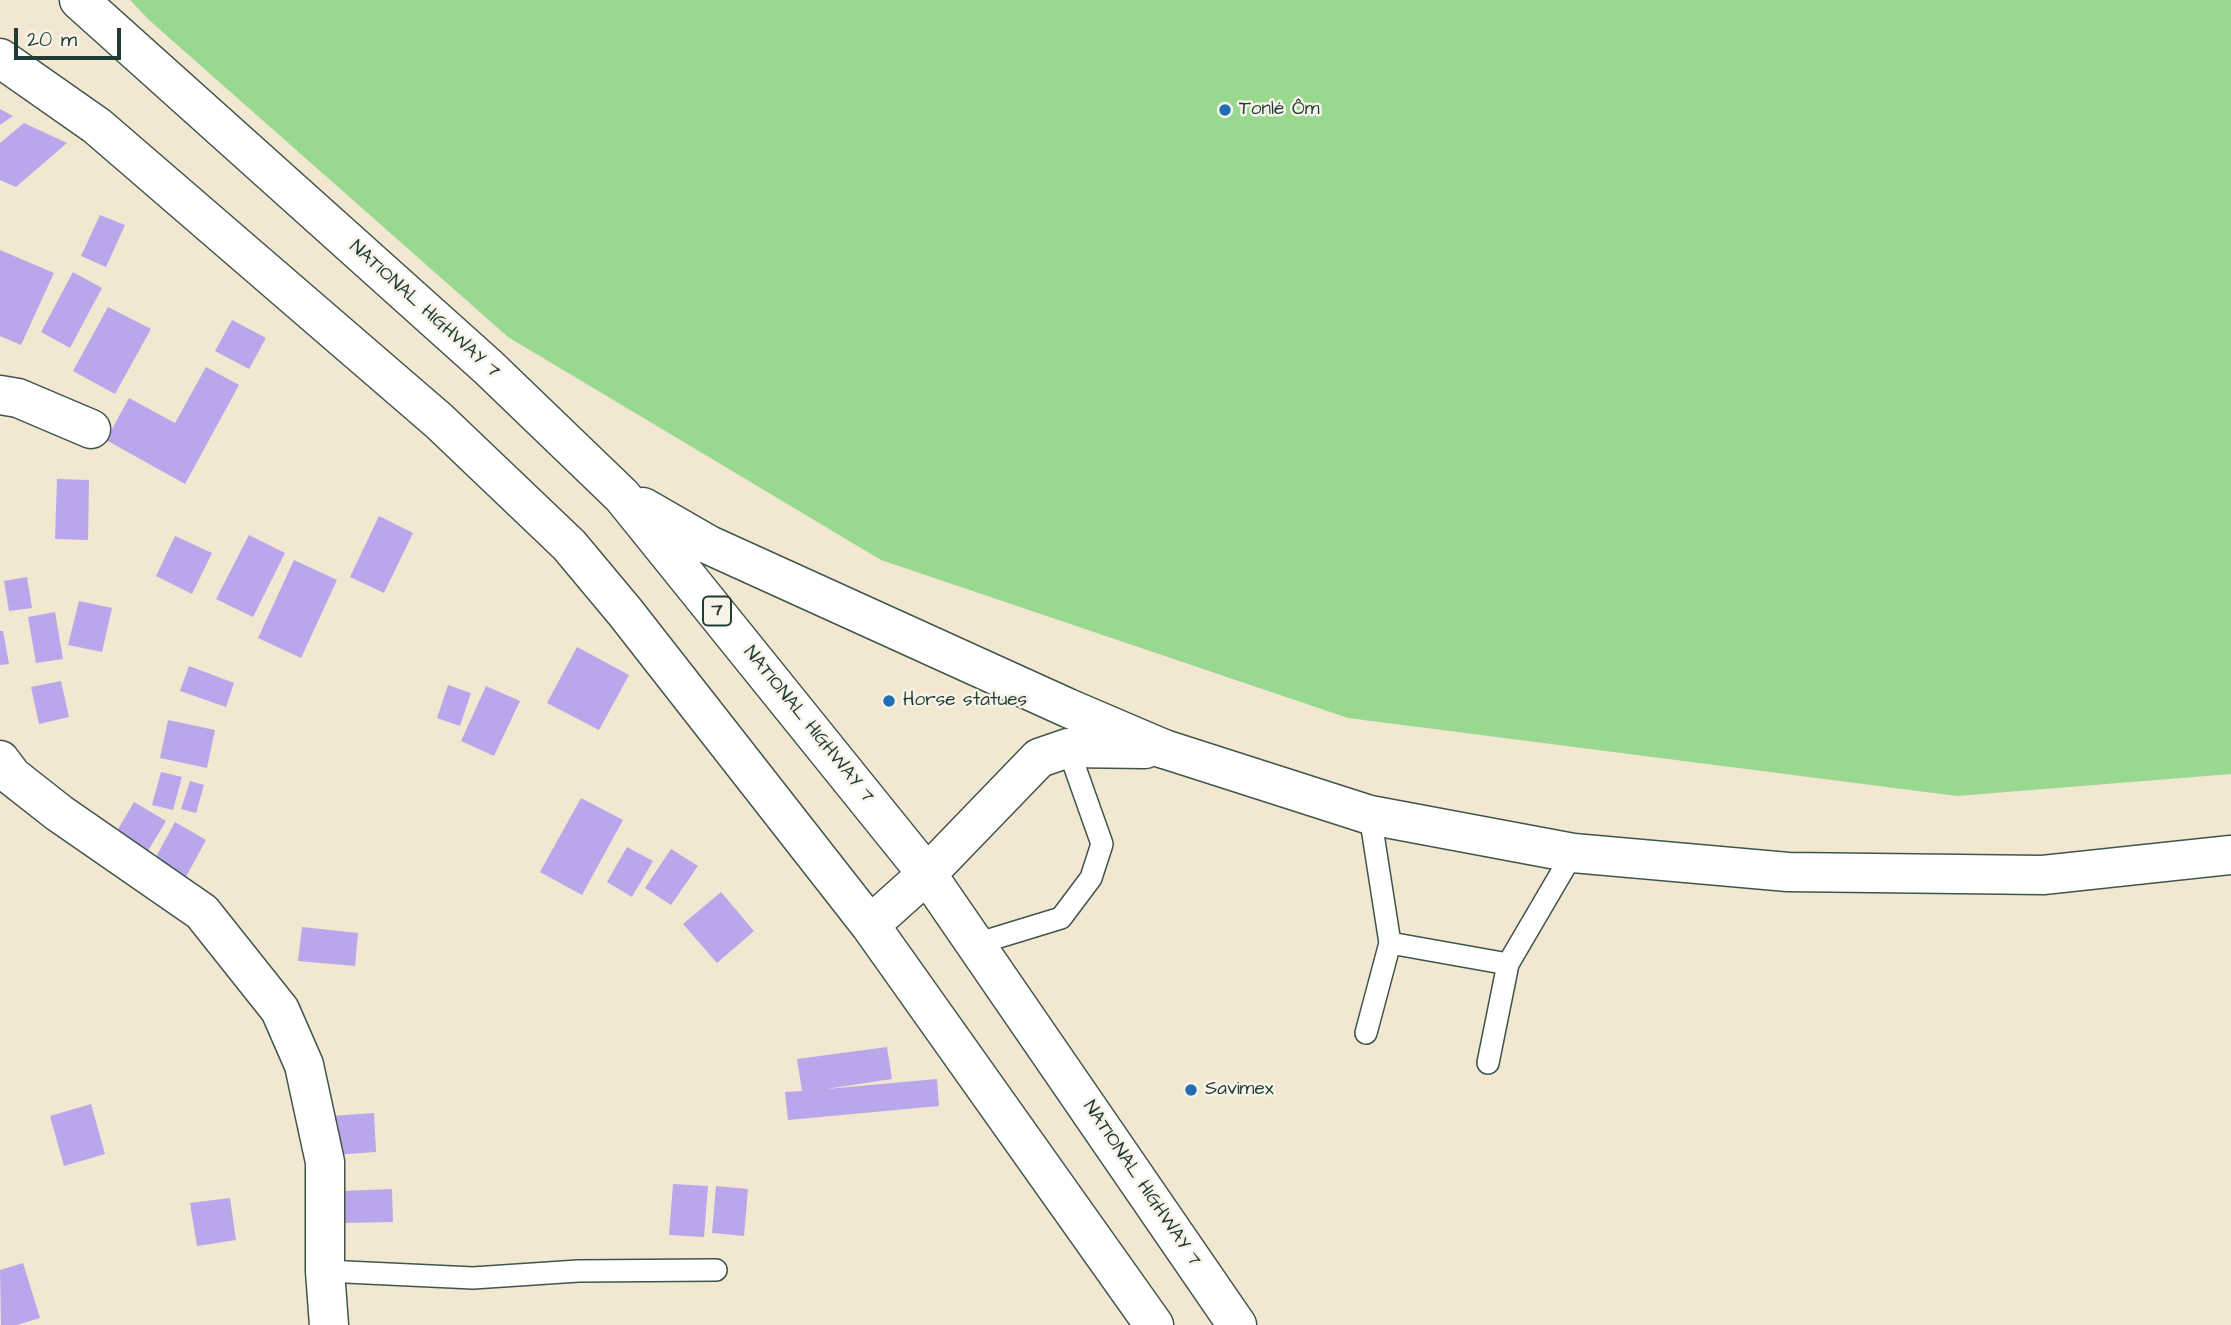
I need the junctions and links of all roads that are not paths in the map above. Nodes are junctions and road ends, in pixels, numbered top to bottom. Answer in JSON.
{"nodes":[{"id":1,"x":79,"y":0,"type":"edge"},
{"id":2,"x":0,"y":58,"type":"edge"},
{"id":3,"x":0,"y":395,"type":"edge"},
{"id":4,"x":91,"y":429,"type":"dead end"},
{"id":5,"x":622,"y":496,"type":"junction"},
{"id":6,"x":1068,"y":748,"type":"junction"},
{"id":7,"x":1164,"y":749,"type":"junction"},
{"id":8,"x":0,"y":760,"type":"edge"},
{"id":9,"x":1370,"y":814,"type":"junction"},
{"id":10,"x":1573,"y":853,"type":"junction"},
{"id":11,"x":2231,"y":855,"type":"edge"},
{"id":12,"x":927,"y":874,"type":"junction"},
{"id":13,"x":870,"y":925,"type":"junction"},
{"id":14,"x":1390,"y":943,"type":"junction"},
{"id":15,"x":976,"y":944,"type":"junction"},
{"id":16,"x":1507,"y":964,"type":"junction"},
{"id":17,"x":1366,"y":1033,"type":"dead end"},
{"id":18,"x":1488,"y":1063,"type":"dead end"},
{"id":19,"x":716,"y":1270,"type":"dead end"},
{"id":20,"x":325,"y":1271,"type":"junction"},
{"id":21,"x":329,"y":1325,"type":"edge"},
{"id":22,"x":1154,"y":1325,"type":"edge"},
{"id":23,"x":1237,"y":1325,"type":"edge"}],
"edges":[{"from":1,"to":5,"type":"main road","name":"NATIONAL HIGHWAY 7","number":"7"},
{"from":2,"to":13,"type":"main road"},
{"from":3,"to":4,"type":"main road"},
{"from":5,"to":7,"type":"main road"},
{"from":5,"to":12,"type":"main road","name":"NATIONAL HIGHWAY 7","number":"7"},
{"from":6,"to":7,"type":"main road"},
{"from":6,"to":12,"type":"main road"},
{"from":6,"to":15,"type":"lane"},
{"from":7,"to":9,"type":"main road"},
{"from":8,"to":20,"type":"main road"},
{"from":9,"to":10,"type":"main road"},
{"from":9,"to":14,"type":"lane"},
{"from":10,"to":11,"type":"main road"},
{"from":10,"to":16,"type":"lane"},
{"from":12,"to":13,"type":"main road"},
{"from":12,"to":15,"type":"main road","name":"NATIONAL HIGHWAY 7","number":"7"},
{"from":13,"to":22,"type":"main road"},
{"from":14,"to":16,"type":"lane"},
{"from":14,"to":17,"type":"lane"},
{"from":15,"to":23,"type":"main road","name":"NATIONAL HIGHWAY 7","number":"7"},
{"from":16,"to":18,"type":"lane"},
{"from":19,"to":20,"type":"lane"},
{"from":20,"to":21,"type":"main road"}]}
